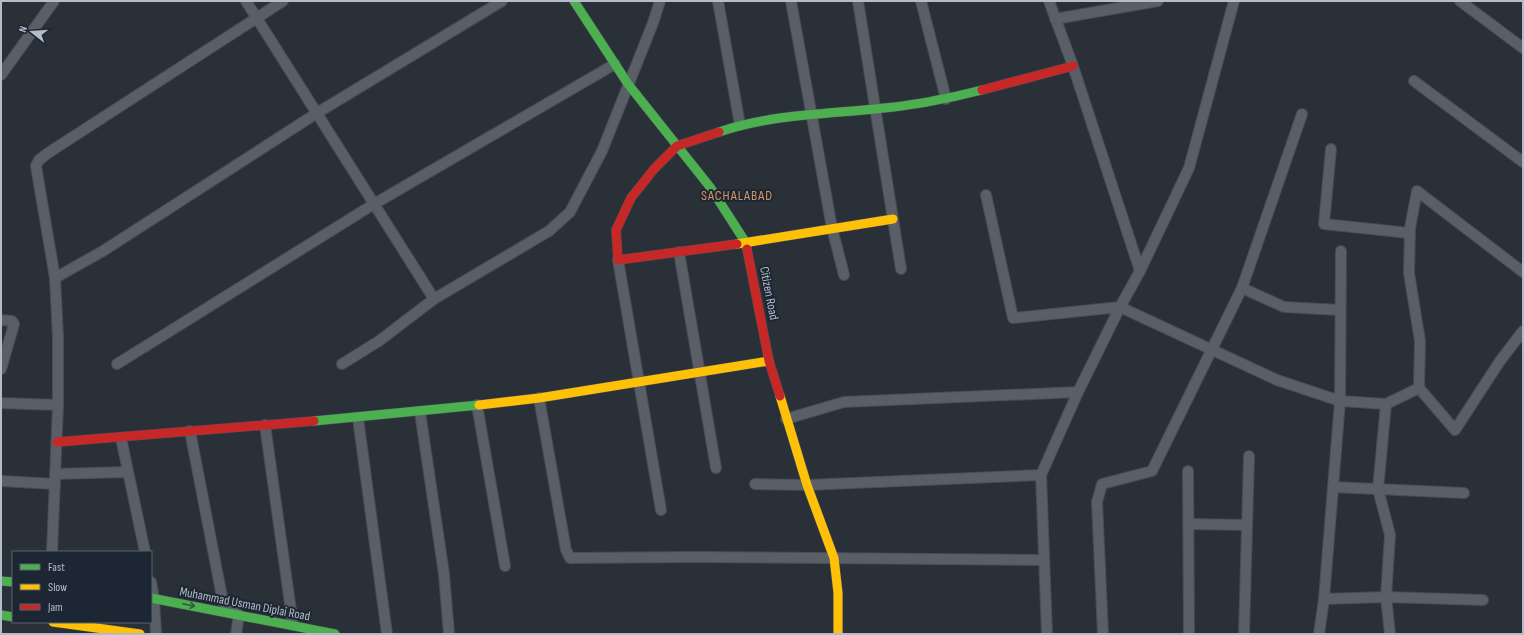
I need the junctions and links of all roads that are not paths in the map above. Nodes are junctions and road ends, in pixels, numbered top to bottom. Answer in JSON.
{"nodes":[{"id":1,"x":54,"y":1,"type":"edge"},
{"id":2,"x":246,"y":1,"type":"edge"},
{"id":3,"x":283,"y":1,"type":"edge"},
{"id":4,"x":502,"y":1,"type":"edge"},
{"id":5,"x":574,"y":1,"type":"edge"},
{"id":6,"x":660,"y":1,"type":"edge"},
{"id":7,"x":718,"y":1,"type":"edge"},
{"id":8,"x":791,"y":1,"type":"edge"},
{"id":9,"x":858,"y":1,"type":"edge"},
{"id":10,"x":921,"y":1,"type":"edge"},
{"id":11,"x":1049,"y":1,"type":"edge"},
{"id":12,"x":1153,"y":1,"type":"edge"},
{"id":13,"x":1234,"y":1,"type":"edge"},
{"id":14,"x":1460,"y":1,"type":"edge"},
{"id":15,"x":1115,"y":5,"type":"edge"},
{"id":16,"x":256,"y":18,"type":"junction"},
{"id":17,"x":1056,"y":19,"type":"junction"},
{"id":18,"x":1523,"y":48,"type":"edge"},
{"id":19,"x":615,"y":64,"type":"junction"},
{"id":20,"x":1073,"y":66,"type":"junction"},
{"id":21,"x":1,"y":75,"type":"edge"},
{"id":22,"x":1414,"y":81,"type":"dead end"},
{"id":23,"x":628,"y":84,"type":"junction"},
{"id":24,"x":946,"y":99,"type":"junction"},
{"id":25,"x":876,"y":109,"type":"junction"},
{"id":26,"x":316,"y":113,"type":"junction"},
{"id":27,"x":812,"y":114,"type":"junction"},
{"id":28,"x":1302,"y":114,"type":"dead end"},
{"id":29,"x":740,"y":125,"type":"junction"},
{"id":30,"x":677,"y":146,"type":"junction"},
{"id":31,"x":1331,"y":149,"type":"dead end"},
{"id":32,"x":1523,"y":162,"type":"edge"},
{"id":33,"x":986,"y":195,"type":"dead end"},
{"id":34,"x":374,"y":204,"type":"junction"},
{"id":35,"x":893,"y":220,"type":"junction"},
{"id":36,"x":832,"y":228,"type":"junction"},
{"id":37,"x":1410,"y":233,"type":"junction"},
{"id":38,"x":746,"y":243,"type":"junction"},
{"id":39,"x":1341,"y":251,"type":"dead end"},
{"id":40,"x":679,"y":252,"type":"junction"},
{"id":41,"x":618,"y":260,"type":"junction"},
{"id":42,"x":901,"y":269,"type":"dead end"},
{"id":43,"x":1140,"y":271,"type":"junction"},
{"id":44,"x":1523,"y":272,"type":"edge"},
{"id":45,"x":844,"y":274,"type":"dead end"},
{"id":46,"x":55,"y":278,"type":"junction"},
{"id":47,"x":1242,"y":288,"type":"junction"},
{"id":48,"x":434,"y":299,"type":"junction"},
{"id":49,"x":1120,"y":307,"type":"junction"},
{"id":50,"x":1340,"y":310,"type":"junction"},
{"id":51,"x":1,"y":320,"type":"edge"},
{"id":52,"x":1523,"y":331,"type":"edge"},
{"id":53,"x":1211,"y":348,"type":"junction"},
{"id":54,"x":769,"y":361,"type":"junction"},
{"id":55,"x":116,"y":364,"type":"dead end"},
{"id":56,"x":342,"y":364,"type":"dead end"},
{"id":57,"x":1,"y":369,"type":"edge"},
{"id":58,"x":700,"y":372,"type":"junction"},
{"id":59,"x":639,"y":382,"type":"junction"},
{"id":60,"x":1419,"y":388,"type":"junction"},
{"id":61,"x":1078,"y":392,"type":"junction"},
{"id":62,"x":539,"y":398,"type":"junction"},
{"id":63,"x":1340,"y":401,"type":"junction"},
{"id":64,"x":1,"y":403,"type":"edge"},
{"id":65,"x":1386,"y":404,"type":"junction"},
{"id":66,"x":58,"y":405,"type":"junction"},
{"id":67,"x":477,"y":405,"type":"junction"},
{"id":68,"x":420,"y":412,"type":"junction"},
{"id":69,"x":358,"y":418,"type":"junction"},
{"id":70,"x":786,"y":419,"type":"junction"},
{"id":71,"x":265,"y":425,"type":"junction"},
{"id":72,"x":190,"y":431,"type":"junction"},
{"id":73,"x":121,"y":438,"type":"junction"},
{"id":74,"x":57,"y":442,"type":"junction"},
{"id":75,"x":1249,"y":456,"type":"dead end"},
{"id":76,"x":716,"y":468,"type":"dead end"},
{"id":77,"x":1188,"y":470,"type":"dead end"},
{"id":78,"x":128,"y":472,"type":"junction"},
{"id":79,"x":1041,"y":475,"type":"junction"},
{"id":80,"x":55,"y":479,"type":"junction"},
{"id":81,"x":1,"y":481,"type":"edge"},
{"id":82,"x":755,"y":484,"type":"dead end"},
{"id":83,"x":807,"y":485,"type":"junction"},
{"id":84,"x":1333,"y":487,"type":"junction"},
{"id":85,"x":1378,"y":489,"type":"junction"},
{"id":86,"x":1464,"y":493,"type":"dead end"},
{"id":87,"x":661,"y":510,"type":"dead end"},
{"id":88,"x":1189,"y":524,"type":"junction"},
{"id":89,"x":1246,"y":525,"type":"junction"},
{"id":90,"x":52,"y":551,"type":"edge"},
{"id":91,"x":145,"y":551,"type":"edge"},
{"id":92,"x":834,"y":558,"type":"junction"},
{"id":93,"x":1044,"y":560,"type":"junction"},
{"id":94,"x":505,"y":566,"type":"dead end"},
{"id":95,"x":1,"y":581,"type":"edge"},
{"id":96,"x":12,"y":582,"type":"edge"},
{"id":97,"x":1386,"y":597,"type":"junction"},
{"id":98,"x":153,"y":598,"type":"edge"},
{"id":99,"x":1324,"y":600,"type":"junction"},
{"id":100,"x":1483,"y":600,"type":"dead end"},
{"id":101,"x":1,"y":615,"type":"edge"},
{"id":102,"x":239,"y":615,"type":"junction"},
{"id":103,"x":12,"y":616,"type":"edge"},
{"id":104,"x":60,"y":623,"type":"edge"},
{"id":105,"x":292,"y":625,"type":"junction"},
{"id":106,"x":140,"y":634,"type":"edge"},
{"id":107,"x":156,"y":634,"type":"edge"},
{"id":108,"x":236,"y":634,"type":"edge"},
{"id":109,"x":335,"y":634,"type":"edge"},
{"id":110,"x":387,"y":634,"type":"edge"},
{"id":111,"x":449,"y":634,"type":"edge"},
{"id":112,"x":838,"y":634,"type":"edge"},
{"id":113,"x":1047,"y":634,"type":"edge"},
{"id":114,"x":1103,"y":634,"type":"edge"},
{"id":115,"x":1189,"y":634,"type":"edge"},
{"id":116,"x":1244,"y":634,"type":"edge"},
{"id":117,"x":1319,"y":634,"type":"edge"},
{"id":118,"x":1390,"y":634,"type":"edge"}],
"edges":[{"from":1,"to":21,"type":"street"},
{"from":2,"to":16,"type":"street"},
{"from":3,"to":16,"type":"street"},
{"from":4,"to":26,"type":"street"},
{"from":5,"to":19,"type":"street","name":"Citizen Road"},
{"from":6,"to":23,"type":"street"},
{"from":7,"to":29,"type":"street"},
{"from":8,"to":27,"type":"street"},
{"from":9,"to":25,"type":"street"},
{"from":10,"to":24,"type":"street"},
{"from":11,"to":17,"type":"street"},
{"from":12,"to":15,"type":"street"},
{"from":13,"to":43,"type":"street"},
{"from":14,"to":18,"type":"street"},
{"from":15,"to":17,"type":"street"},
{"from":16,"to":26,"type":"street"},
{"from":16,"to":46,"type":"street"},
{"from":17,"to":20,"type":"street"},
{"from":19,"to":23,"type":"street","name":"Citizen Road"},
{"from":19,"to":34,"type":"street"},
{"from":20,"to":24,"type":"street"},
{"from":20,"to":43,"type":"street"},
{"from":22,"to":32,"type":"street"},
{"from":23,"to":30,"type":"street","name":"Citizen Road"},
{"from":23,"to":48,"type":"street"},
{"from":24,"to":25,"type":"street"},
{"from":25,"to":27,"type":"street"},
{"from":25,"to":35,"type":"street"},
{"from":26,"to":34,"type":"street"},
{"from":26,"to":46,"type":"street"},
{"from":27,"to":29,"type":"street"},
{"from":27,"to":36,"type":"street"},
{"from":28,"to":47,"type":"street"},
{"from":29,"to":30,"type":"street"},
{"from":30,"to":38,"type":"street","name":"Citizen Road"},
{"from":30,"to":41,"type":"street"},
{"from":31,"to":37,"type":"street"},
{"from":33,"to":49,"type":"street"},
{"from":34,"to":48,"type":"street"},
{"from":34,"to":55,"type":"street"},
{"from":35,"to":36,"type":"street"},
{"from":35,"to":42,"type":"street"},
{"from":36,"to":38,"type":"street"},
{"from":36,"to":45,"type":"street"},
{"from":37,"to":44,"type":"street"},
{"from":37,"to":60,"type":"street"},
{"from":38,"to":40,"type":"street"},
{"from":38,"to":54,"type":"street","name":"Citizen Road"},
{"from":39,"to":50,"type":"street"},
{"from":40,"to":41,"type":"street"},
{"from":40,"to":58,"type":"street"},
{"from":41,"to":59,"type":"street"},
{"from":43,"to":49,"type":"street"},
{"from":46,"to":66,"type":"street"},
{"from":47,"to":50,"type":"street"},
{"from":47,"to":53,"type":"street"},
{"from":48,"to":56,"type":"street"},
{"from":49,"to":53,"type":"street"},
{"from":49,"to":61,"type":"street"},
{"from":50,"to":63,"type":"street"},
{"from":51,"to":57,"type":"street"},
{"from":52,"to":60,"type":"street"},
{"from":53,"to":63,"type":"street"},
{"from":53,"to":114,"type":"street"},
{"from":54,"to":58,"type":"street"},
{"from":54,"to":70,"type":"street","name":"Citizen Road"},
{"from":58,"to":59,"type":"street"},
{"from":58,"to":76,"type":"street"},
{"from":59,"to":62,"type":"street"},
{"from":59,"to":87,"type":"street"},
{"from":60,"to":65,"type":"street"},
{"from":61,"to":70,"type":"street"},
{"from":61,"to":79,"type":"street"},
{"from":62,"to":67,"type":"street"},
{"from":62,"to":92,"type":"street"},
{"from":63,"to":65,"type":"street"},
{"from":63,"to":84,"type":"street"},
{"from":64,"to":66,"type":"street"},
{"from":65,"to":85,"type":"street"},
{"from":66,"to":74,"type":"street"},
{"from":67,"to":68,"type":"street"},
{"from":67,"to":94,"type":"street"},
{"from":68,"to":69,"type":"street"},
{"from":68,"to":111,"type":"street"},
{"from":69,"to":71,"type":"street"},
{"from":69,"to":110,"type":"street"},
{"from":70,"to":83,"type":"street","name":"Citizen Road"},
{"from":71,"to":72,"type":"street"},
{"from":71,"to":105,"type":"street"},
{"from":72,"to":73,"type":"street"},
{"from":72,"to":102,"type":"street"},
{"from":73,"to":74,"type":"street"},
{"from":73,"to":78,"type":"street"},
{"from":74,"to":80,"type":"street"},
{"from":75,"to":89,"type":"street"},
{"from":77,"to":88,"type":"street"},
{"from":78,"to":80,"type":"street"},
{"from":78,"to":91,"type":"street"},
{"from":79,"to":83,"type":"street"},
{"from":79,"to":93,"type":"street"},
{"from":80,"to":81,"type":"street"},
{"from":80,"to":90,"type":"street"},
{"from":82,"to":83,"type":"street"},
{"from":83,"to":92,"type":"street","name":"Citizen Road"},
{"from":84,"to":85,"type":"street"},
{"from":84,"to":99,"type":"street"},
{"from":85,"to":86,"type":"street"},
{"from":85,"to":97,"type":"street"},
{"from":88,"to":89,"type":"street"},
{"from":88,"to":115,"type":"street"},
{"from":89,"to":116,"type":"street"},
{"from":92,"to":93,"type":"street"},
{"from":92,"to":112,"type":"street","name":"Citizen Road"},
{"from":93,"to":113,"type":"street"},
{"from":95,"to":96,"type":"street"},
{"from":97,"to":99,"type":"street"},
{"from":97,"to":100,"type":"street"},
{"from":97,"to":118,"type":"street"},
{"from":98,"to":102,"type":"street","name":"Muhammad Usman Diplai Road","one_way":true},
{"from":98,"to":107,"type":"street"},
{"from":99,"to":117,"type":"street"},
{"from":101,"to":103,"type":"street"},
{"from":102,"to":105,"type":"street","name":"Muhammad Usman Diplai Road"},
{"from":102,"to":108,"type":"street"},
{"from":104,"to":106,"type":"street"},
{"from":105,"to":109,"type":"street","name":"Muhammad Usman Diplai Road"}]}
